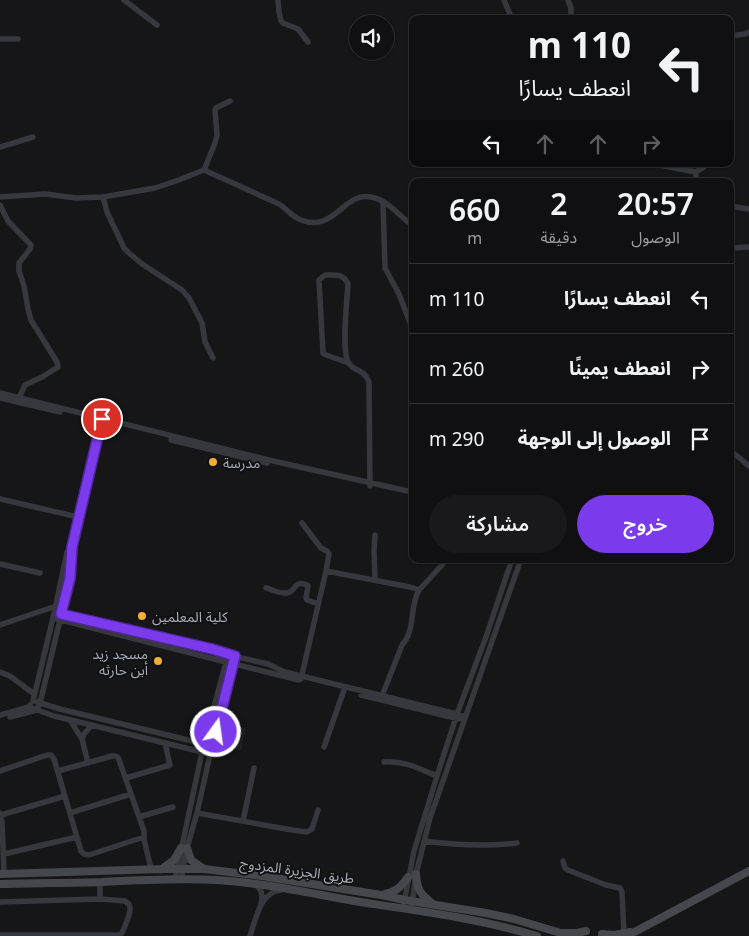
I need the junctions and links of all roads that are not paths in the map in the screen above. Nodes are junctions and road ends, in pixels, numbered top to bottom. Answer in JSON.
{"nodes":[{"id":1,"x":124,"y":0,"type":"edge"},
{"id":2,"x":278,"y":0,"type":"edge"},
{"id":3,"x":504,"y":0,"type":"edge"},
{"id":4,"x":568,"y":0,"type":"edge"},
{"id":5,"x":510,"y":15,"type":"edge"},
{"id":6,"x":570,"y":15,"type":"edge"},
{"id":7,"x":157,"y":25,"type":"dead end"},
{"id":8,"x":749,"y":32,"type":"edge"},
{"id":9,"x":734,"y":35,"type":"edge"},
{"id":10,"x":0,"y":39,"type":"edge"},
{"id":11,"x":18,"y":39,"type":"dead end"},
{"id":12,"x":308,"y":42,"type":"dead end"},
{"id":13,"x":230,"y":101,"type":"dead end"},
{"id":14,"x":33,"y":137,"type":"dead end"},
{"id":15,"x":0,"y":147,"type":"edge"},
{"id":16,"x":670,"y":167,"type":"edge"},
{"id":17,"x":704,"y":167,"type":"edge"},
{"id":18,"x":204,"y":170,"type":"junction"},
{"id":19,"x":696,"y":172,"type":"junction"},
{"id":20,"x":696,"y":178,"type":"edge"},
{"id":21,"x":0,"y":197,"type":"edge"},
{"id":22,"x":103,"y":197,"type":"junction"},
{"id":23,"x":383,"y":202,"type":"junction"},
{"id":24,"x":0,"y":205,"type":"edge"},
{"id":25,"x":734,"y":207,"type":"edge"},
{"id":26,"x":749,"y":209,"type":"edge"},
{"id":27,"x":409,"y":224,"type":"edge"},
{"id":28,"x":734,"y":248,"type":"edge"},
{"id":29,"x":749,"y":248,"type":"edge"},
{"id":30,"x":409,"y":320,"type":"edge"},
{"id":31,"x":213,"y":358,"type":"dead end"},
{"id":32,"x":349,"y":363,"type":"junction"},
{"id":33,"x":0,"y":393,"type":"edge"},
{"id":34,"x":0,"y":398,"type":"edge"},
{"id":35,"x":18,"y":400,"type":"junction"},
{"id":36,"x":100,"y":420,"type":"junction"},
{"id":37,"x":734,"y":453,"type":"edge"},
{"id":38,"x":749,"y":466,"type":"edge"},
{"id":39,"x":370,"y":484,"type":"junction"},
{"id":40,"x":409,"y":493,"type":"edge"},
{"id":41,"x":0,"y":499,"type":"edge"},
{"id":42,"x":76,"y":517,"type":"junction"},
{"id":43,"x":302,"y":523,"type":"dead end"},
{"id":44,"x":375,"y":535,"type":"dead end"},
{"id":45,"x":511,"y":563,"type":"edge"},
{"id":46,"x":520,"y":563,"type":"edge"},
{"id":47,"x":0,"y":564,"type":"edge"},
{"id":48,"x":444,"y":564,"type":"dead end"},
{"id":49,"x":326,"y":571,"type":"junction"},
{"id":50,"x":40,"y":573,"type":"dead end"},
{"id":51,"x":375,"y":580,"type":"junction"},
{"id":52,"x":266,"y":588,"type":"dead end"},
{"id":53,"x":419,"y":590,"type":"junction"},
{"id":54,"x":318,"y":604,"type":"junction"},
{"id":55,"x":56,"y":606,"type":"junction"},
{"id":56,"x":57,"y":616,"type":"junction"},
{"id":57,"x":0,"y":625,"type":"edge"},
{"id":58,"x":232,"y":655,"type":"junction"},
{"id":59,"x":229,"y":663,"type":"junction"},
{"id":60,"x":0,"y":672,"type":"edge"},
{"id":61,"x":301,"y":678,"type":"junction"},
{"id":62,"x":344,"y":690,"type":"junction"},
{"id":63,"x":382,"y":696,"type":"junction"},
{"id":64,"x":34,"y":698,"type":"junction"},
{"id":65,"x":40,"y":703,"type":"junction"},
{"id":66,"x":29,"y":707,"type":"junction"},
{"id":67,"x":37,"y":710,"type":"junction"},
{"id":68,"x":456,"y":716,"type":"junction"},
{"id":69,"x":0,"y":717,"type":"edge"},
{"id":70,"x":465,"y":718,"type":"junction"},
{"id":71,"x":70,"y":720,"type":"junction"},
{"id":72,"x":92,"y":725,"type":"junction"},
{"id":73,"x":82,"y":739,"type":"junction"},
{"id":74,"x":165,"y":743,"type":"junction"},
{"id":75,"x":208,"y":746,"type":"junction"},
{"id":76,"x":324,"y":747,"type":"dead end"},
{"id":77,"x":202,"y":752,"type":"junction"},
{"id":78,"x":210,"y":755,"type":"junction"},
{"id":79,"x":88,"y":762,"type":"junction"},
{"id":80,"x":384,"y":762,"type":"dead end"},
{"id":81,"x":254,"y":768,"type":"dead end"},
{"id":82,"x":0,"y":771,"type":"edge"},
{"id":83,"x":58,"y":771,"type":"junction"},
{"id":84,"x":437,"y":776,"type":"junction"},
{"id":85,"x":126,"y":778,"type":"junction"},
{"id":86,"x":131,"y":794,"type":"junction"},
{"id":87,"x":65,"y":796,"type":"junction"},
{"id":88,"x":173,"y":807,"type":"dead end"},
{"id":89,"x":318,"y":810,"type":"dead end"},
{"id":90,"x":70,"y":813,"type":"junction"},
{"id":91,"x":197,"y":813,"type":"junction"},
{"id":92,"x":0,"y":814,"type":"edge"},
{"id":93,"x":139,"y":817,"type":"junction"},
{"id":94,"x":243,"y":821,"type":"junction"},
{"id":95,"x":77,"y":837,"type":"junction"},
{"id":96,"x":144,"y":837,"type":"junction"},
{"id":97,"x":424,"y":842,"type":"junction"},
{"id":98,"x":517,"y":843,"type":"dead end"},
{"id":99,"x":184,"y":848,"type":"junction"},
{"id":100,"x":4,"y":854,"type":"junction"},
{"id":101,"x":563,"y":861,"type":"dead end"},
{"id":102,"x":152,"y":869,"type":"junction"},
{"id":103,"x":162,"y":869,"type":"junction"},
{"id":104,"x":180,"y":869,"type":"junction"},
{"id":105,"x":204,"y":869,"type":"junction"},
{"id":106,"x":749,"y":871,"type":"edge"},
{"id":107,"x":2,"y":874,"type":"edge"},
{"id":108,"x":412,"y":875,"type":"junction"},
{"id":109,"x":178,"y":879,"type":"junction"},
{"id":110,"x":100,"y":882,"type":"junction"},
{"id":111,"x":0,"y":884,"type":"edge"},
{"id":112,"x":252,"y":884,"type":"junction"},
{"id":113,"x":288,"y":890,"type":"junction"},
{"id":114,"x":381,"y":895,"type":"junction"},
{"id":115,"x":100,"y":899,"type":"junction"},
{"id":116,"x":0,"y":902,"type":"edge"},
{"id":117,"x":261,"y":905,"type":"junction"},
{"id":118,"x":408,"y":905,"type":"junction"},
{"id":119,"x":435,"y":905,"type":"junction"},
{"id":120,"x":586,"y":931,"type":"junction"},
{"id":121,"x":0,"y":935,"type":"edge"},
{"id":122,"x":603,"y":935,"type":"edge"},
{"id":123,"x":626,"y":935,"type":"edge"},
{"id":124,"x":250,"y":936,"type":"edge"},
{"id":125,"x":537,"y":936,"type":"edge"},
{"id":126,"x":578,"y":936,"type":"edge"}],
"edges":[{"from":1,"to":7,"type":"street"},
{"from":2,"to":12,"type":"street"},
{"from":3,"to":5,"type":"street"},
{"from":4,"to":6,"type":"street"},
{"from":8,"to":9,"type":"street"},
{"from":10,"to":11,"type":"street"},
{"from":13,"to":18,"type":"street"},
{"from":14,"to":15,"type":"street"},
{"from":16,"to":19,"type":"street"},
{"from":17,"to":19,"type":"street"},
{"from":18,"to":22,"type":"street"},
{"from":18,"to":23,"type":"street"},
{"from":19,"to":20,"type":"street"},
{"from":21,"to":22,"type":"street"},
{"from":22,"to":31,"type":"street"},
{"from":23,"to":27,"type":"street"},
{"from":23,"to":30,"type":"street"},
{"from":24,"to":35,"type":"street"},
{"from":25,"to":26,"type":"street"},
{"from":28,"to":29,"type":"street"},
{"from":32,"to":32,"type":"street"},
{"from":32,"to":39,"type":"street"},
{"from":33,"to":35,"type":"street"},
{"from":34,"to":35,"type":"street"},
{"from":35,"to":36,"type":"street"},
{"from":36,"to":39,"type":"street"},
{"from":36,"to":42,"type":"street"},
{"from":37,"to":38,"type":"street"},
{"from":39,"to":40,"type":"street"},
{"from":41,"to":42,"type":"street"},
{"from":42,"to":55,"type":"street"},
{"from":42,"to":56,"type":"street"},
{"from":43,"to":49,"type":"street"},
{"from":44,"to":51,"type":"street"},
{"from":45,"to":68,"type":"street"},
{"from":46,"to":70,"type":"street"},
{"from":47,"to":50,"type":"street"},
{"from":48,"to":53,"type":"street"},
{"from":49,"to":51,"type":"street"},
{"from":49,"to":54,"type":"street"},
{"from":51,"to":53,"type":"street"},
{"from":52,"to":54,"type":"street"},
{"from":53,"to":63,"type":"street"},
{"from":54,"to":61,"type":"street"},
{"from":55,"to":56,"type":"street"},
{"from":55,"to":57,"type":"street"},
{"from":56,"to":58,"type":"street"},
{"from":56,"to":59,"type":"street"},
{"from":56,"to":64,"type":"street"},
{"from":56,"to":65,"type":"street"},
{"from":58,"to":59,"type":"street"},
{"from":58,"to":61,"type":"street"},
{"from":59,"to":61,"type":"street"},
{"from":59,"to":75,"type":"street"},
{"from":60,"to":64,"type":"street"},
{"from":61,"to":62,"type":"street"},
{"from":61,"to":63,"type":"street"},
{"from":62,"to":68,"type":"street"},
{"from":62,"to":76,"type":"street"},
{"from":63,"to":68,"type":"street"},
{"from":64,"to":65,"type":"street"},
{"from":64,"to":66,"type":"street"},
{"from":65,"to":67,"type":"street"},
{"from":65,"to":75,"type":"street"},
{"from":66,"to":67,"type":"street"},
{"from":66,"to":69,"type":"street"},
{"from":67,"to":69,"type":"street"},
{"from":67,"to":71,"type":"street"},
{"from":68,"to":70,"type":"street"},
{"from":68,"to":84,"type":"street"},
{"from":70,"to":97,"type":"street"},
{"from":71,"to":72,"type":"street"},
{"from":71,"to":73,"type":"street"},
{"from":72,"to":73,"type":"street"},
{"from":72,"to":74,"type":"street"},
{"from":73,"to":79,"type":"street"},
{"from":74,"to":77,"type":"street"},
{"from":74,"to":85,"type":"street"},
{"from":75,"to":77,"type":"street"},
{"from":75,"to":78,"type":"street"},
{"from":77,"to":78,"type":"street"},
{"from":77,"to":99,"type":"street"},
{"from":78,"to":91,"type":"street"},
{"from":79,"to":83,"type":"street"},
{"from":79,"to":85,"type":"street"},
{"from":80,"to":84,"type":"street"},
{"from":81,"to":94,"type":"street"},
{"from":82,"to":83,"type":"street"},
{"from":83,"to":87,"type":"street"},
{"from":84,"to":108,"type":"street"},
{"from":85,"to":86,"type":"street"},
{"from":86,"to":90,"type":"street"},
{"from":86,"to":93,"type":"street"},
{"from":87,"to":90,"type":"street"},
{"from":87,"to":92,"type":"street"},
{"from":88,"to":93,"type":"street"},
{"from":89,"to":94,"type":"street"},
{"from":90,"to":95,"type":"street"},
{"from":91,"to":94,"type":"street"},
{"from":91,"to":99,"type":"street"},
{"from":92,"to":100,"type":"street"},
{"from":93,"to":96,"type":"street"},
{"from":95,"to":96,"type":"street"},
{"from":95,"to":100,"type":"street"},
{"from":96,"to":102,"type":"street"},
{"from":97,"to":98,"type":"street"},
{"from":97,"to":108,"type":"street"},
{"from":99,"to":103,"type":"main road"},
{"from":99,"to":104,"type":"street"},
{"from":99,"to":105,"type":"main road"},
{"from":100,"to":107,"type":"street"},
{"from":101,"to":123,"type":"street"},
{"from":102,"to":103,"type":"main road","name":"طريق الجزيرة المزدوج"},
{"from":102,"to":107,"type":"main road","name":"طريق الجزيرة المزدوج"},
{"from":103,"to":104,"type":"main road","name":"طريق الجزيرة المزدوج"},
{"from":104,"to":105,"type":"main road","name":"طريق الجزيرة المزدوج"},
{"from":104,"to":109,"type":"street"},
{"from":105,"to":114,"type":"main road","name":"طريق الجزيرة المزدوج"},
{"from":106,"to":123,"type":"main road","name":"طريق الجزيرة المزدوج"},
{"from":108,"to":114,"type":"main road"},
{"from":108,"to":118,"type":"street"},
{"from":108,"to":119,"type":"main road"},
{"from":109,"to":110,"type":"main road","name":"طريق الجزيرة المزدوج"},
{"from":109,"to":112,"type":"main road","name":"طريق الجزيرة المزدوج"},
{"from":110,"to":111,"type":"main road","name":"طريق الجزيرة المزدوج"},
{"from":110,"to":115,"type":"street"},
{"from":112,"to":113,"type":"main road","name":"طريق الجزيرة المزدوج"},
{"from":112,"to":117,"type":"street"},
{"from":113,"to":117,"type":"street"},
{"from":113,"to":118,"type":"main road","name":"طريق الجزيرة المزدوج"},
{"from":114,"to":118,"type":"main road","name":"طريق الجزيرة المزدوج"},
{"from":115,"to":116,"type":"street"},
{"from":115,"to":121,"type":"street"},
{"from":117,"to":124,"type":"street"},
{"from":118,"to":119,"type":"main road","name":"طريق الجزيرة المزدوج"},
{"from":118,"to":125,"type":"main road","name":"طريق الجزيرة المزدوج"},
{"from":119,"to":120,"type":"main road","name":"طريق الجزيرة المزدوج"},
{"from":120,"to":122,"type":"main road","name":"طريق الجزيرة المزدوج"},
{"from":120,"to":126,"type":"main road"},
{"from":122,"to":123,"type":"main road","name":"طريق الجزيرة المزدوج"}]}
